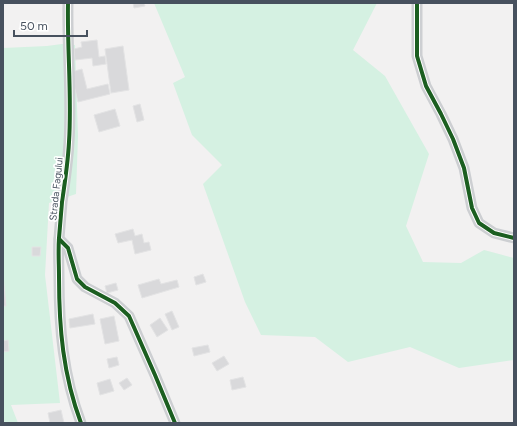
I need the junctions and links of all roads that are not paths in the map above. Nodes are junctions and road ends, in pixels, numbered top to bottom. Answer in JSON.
{"nodes":[{"id":1,"x":68,"y":3,"type":"edge"},
{"id":2,"x":417,"y":3,"type":"edge"},
{"id":3,"x":514,"y":238,"type":"edge"},
{"id":4,"x":59,"y":239,"type":"junction"},
{"id":5,"x":80,"y":423,"type":"edge"},
{"id":6,"x":175,"y":423,"type":"edge"}],
"edges":[{"from":1,"to":4,"type":"street","name":"Strada Fagului"},
{"from":2,"to":3,"type":"street"},
{"from":4,"to":5,"type":"street","name":"Strada Fagului"},
{"from":4,"to":6,"type":"street"}]}
